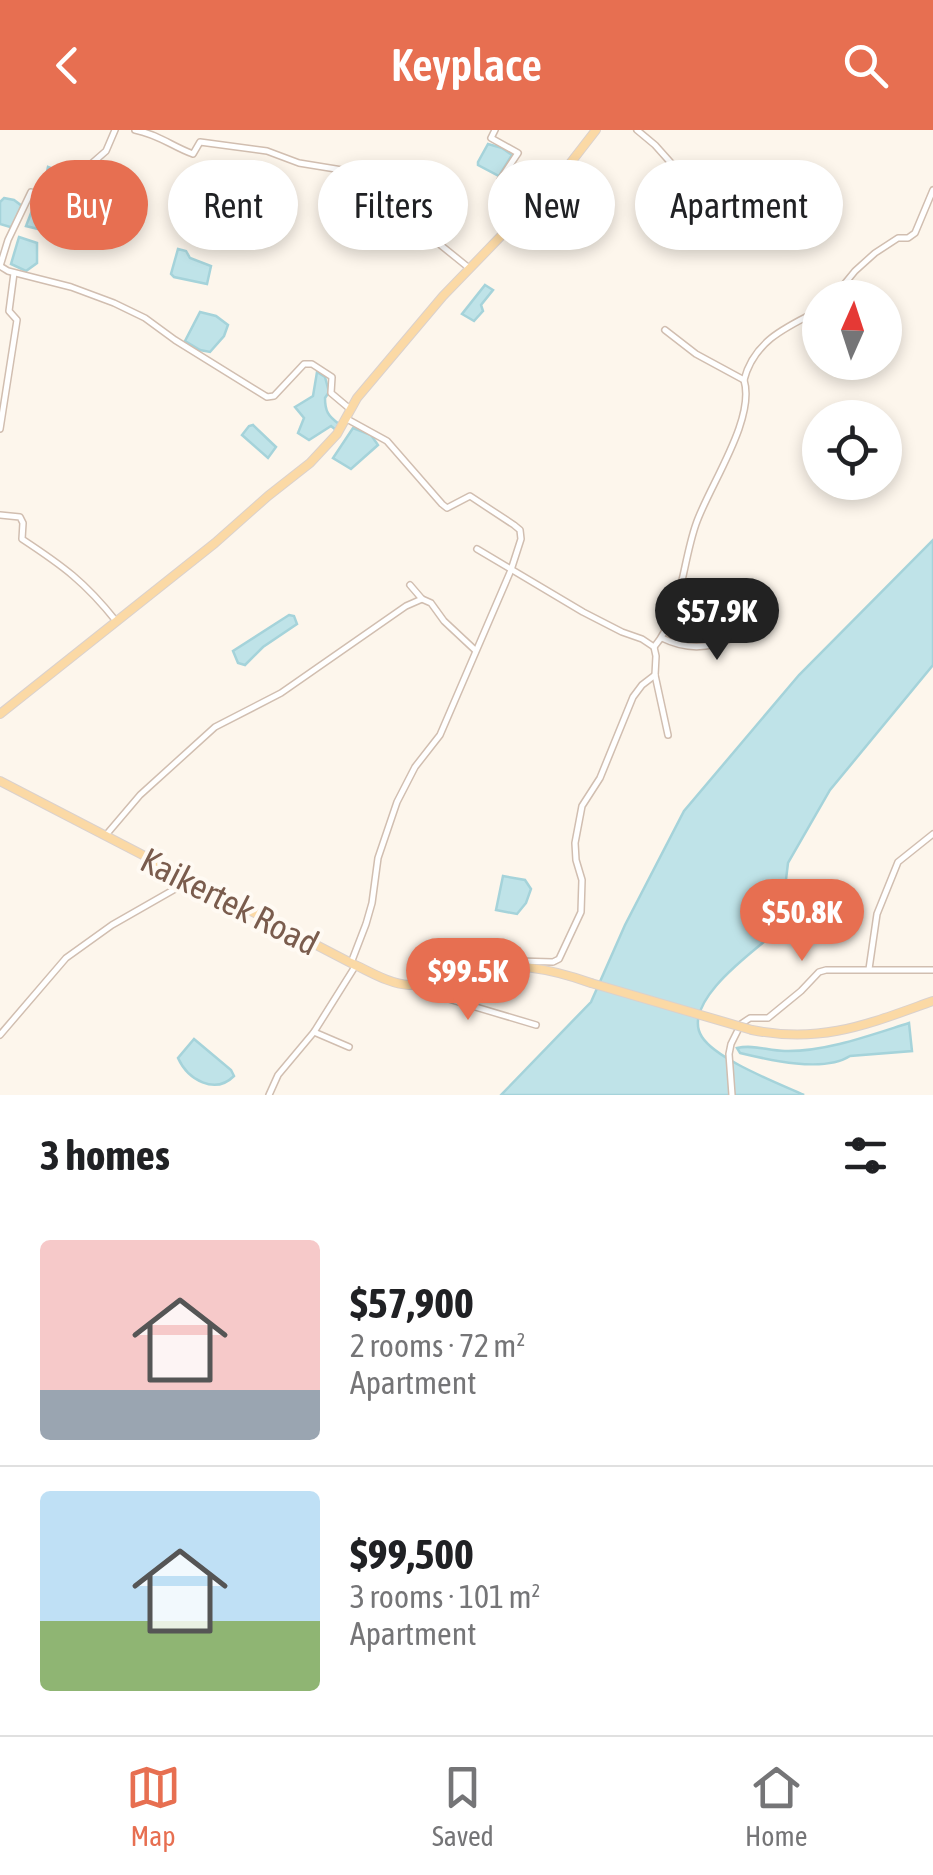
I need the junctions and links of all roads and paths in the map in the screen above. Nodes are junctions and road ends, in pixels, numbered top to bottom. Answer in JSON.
{"nodes":[{"id":1,"x":115,"y":130,"type":"edge"},
{"id":2,"x":135,"y":130,"type":"edge"},
{"id":3,"x":494,"y":130,"type":"edge"},
{"id":4,"x":596,"y":130,"type":"edge"},
{"id":5,"x":637,"y":130,"type":"edge"},
{"id":6,"x":513,"y":160,"type":"edge"},
{"id":7,"x":573,"y":160,"type":"edge"},
{"id":8,"x":668,"y":160,"type":"edge"},
{"id":9,"x":933,"y":190,"type":"edge"},
{"id":10,"x":488,"y":249,"type":"edge"},
{"id":11,"x":469,"y":268,"type":"junction"},
{"id":12,"x":14,"y":273,"type":"junction"},
{"id":13,"x":848,"y":280,"type":"edge"},
{"id":14,"x":802,"y":320,"type":"edge"},
{"id":15,"x":665,"y":330,"type":"dead end"},
{"id":16,"x":744,"y":380,"type":"junction"},
{"id":17,"x":349,"y":414,"type":"junction"},
{"id":18,"x":0,"y":429,"type":"edge"},
{"id":19,"x":0,"y":515,"type":"edge"},
{"id":20,"x":477,"y":549,"type":"dead end"},
{"id":21,"x":510,"y":570,"type":"junction"},
{"id":22,"x":410,"y":585,"type":"dead end"},
{"id":23,"x":422,"y":600,"type":"junction"},
{"id":24,"x":765,"y":620,"type":"dead end"},
{"id":25,"x":116,"y":621,"type":"junction"},
{"id":26,"x":662,"y":638,"type":"junction"},
{"id":27,"x":654,"y":648,"type":"junction"},
{"id":28,"x":475,"y":650,"type":"junction"},
{"id":29,"x":655,"y":676,"type":"junction"},
{"id":30,"x":0,"y":714,"type":"edge"},
{"id":31,"x":668,"y":735,"type":"dead end"},
{"id":32,"x":0,"y":781,"type":"edge"},
{"id":33,"x":933,"y":834,"type":"edge"},
{"id":34,"x":105,"y":836,"type":"junction"},
{"id":35,"x":190,"y":881,"type":"junction"},
{"id":36,"x":353,"y":964,"type":"junction"},
{"id":37,"x":512,"y":966,"type":"junction"},
{"id":38,"x":869,"y":970,"type":"junction"},
{"id":39,"x":933,"y":970,"type":"edge"},
{"id":40,"x":411,"y":985,"type":"junction"},
{"id":41,"x":933,"y":1001,"type":"edge"},
{"id":42,"x":536,"y":1025,"type":"dead end"},
{"id":43,"x":314,"y":1032,"type":"junction"},
{"id":44,"x":0,"y":1034,"type":"edge"},
{"id":45,"x":348,"y":1047,"type":"dead end"},
{"id":46,"x":268,"y":1095,"type":"edge"},
{"id":47,"x":732,"y":1095,"type":"edge"}],
"edges":[{"from":1,"to":12,"type":"street"},
{"from":2,"to":11,"type":"street"},
{"from":3,"to":6,"type":"street"},
{"from":4,"to":7,"type":"main road"},
{"from":5,"to":8,"type":"street"},
{"from":9,"to":13,"type":"street"},
{"from":10,"to":11,"type":"main road"},
{"from":11,"to":17,"type":"main road"},
{"from":12,"to":17,"type":"street"},
{"from":12,"to":18,"type":"street"},
{"from":14,"to":16,"type":"street"},
{"from":15,"to":16,"type":"street"},
{"from":16,"to":26,"type":"street"},
{"from":17,"to":21,"type":"street"},
{"from":17,"to":25,"type":"main road"},
{"from":19,"to":25,"type":"street"},
{"from":20,"to":21,"type":"street"},
{"from":21,"to":27,"type":"street"},
{"from":21,"to":28,"type":"street"},
{"from":22,"to":23,"type":"street"},
{"from":23,"to":28,"type":"street"},
{"from":23,"to":34,"type":"street"},
{"from":24,"to":26,"type":"street"},
{"from":25,"to":30,"type":"main road"},
{"from":26,"to":27,"type":"street"},
{"from":27,"to":29,"type":"street"},
{"from":28,"to":36,"type":"street"},
{"from":29,"to":31,"type":"street"},
{"from":29,"to":37,"type":"street"},
{"from":32,"to":34,"type":"main road","name":"Kaikertek Road"},
{"from":33,"to":38,"type":"street"},
{"from":34,"to":35,"type":"main road","name":"Kaikertek Road"},
{"from":35,"to":36,"type":"main road","name":"Kaikertek Road"},
{"from":35,"to":44,"type":"street"},
{"from":36,"to":40,"type":"main road","name":"Kaikertek Road"},
{"from":36,"to":43,"type":"street"},
{"from":37,"to":40,"type":"main road"},
{"from":37,"to":41,"type":"main road","bridge":true},
{"from":38,"to":39,"type":"street"},
{"from":38,"to":47,"type":"street"},
{"from":40,"to":42,"type":"street"},
{"from":43,"to":45,"type":"street"},
{"from":43,"to":46,"type":"street"}]}
